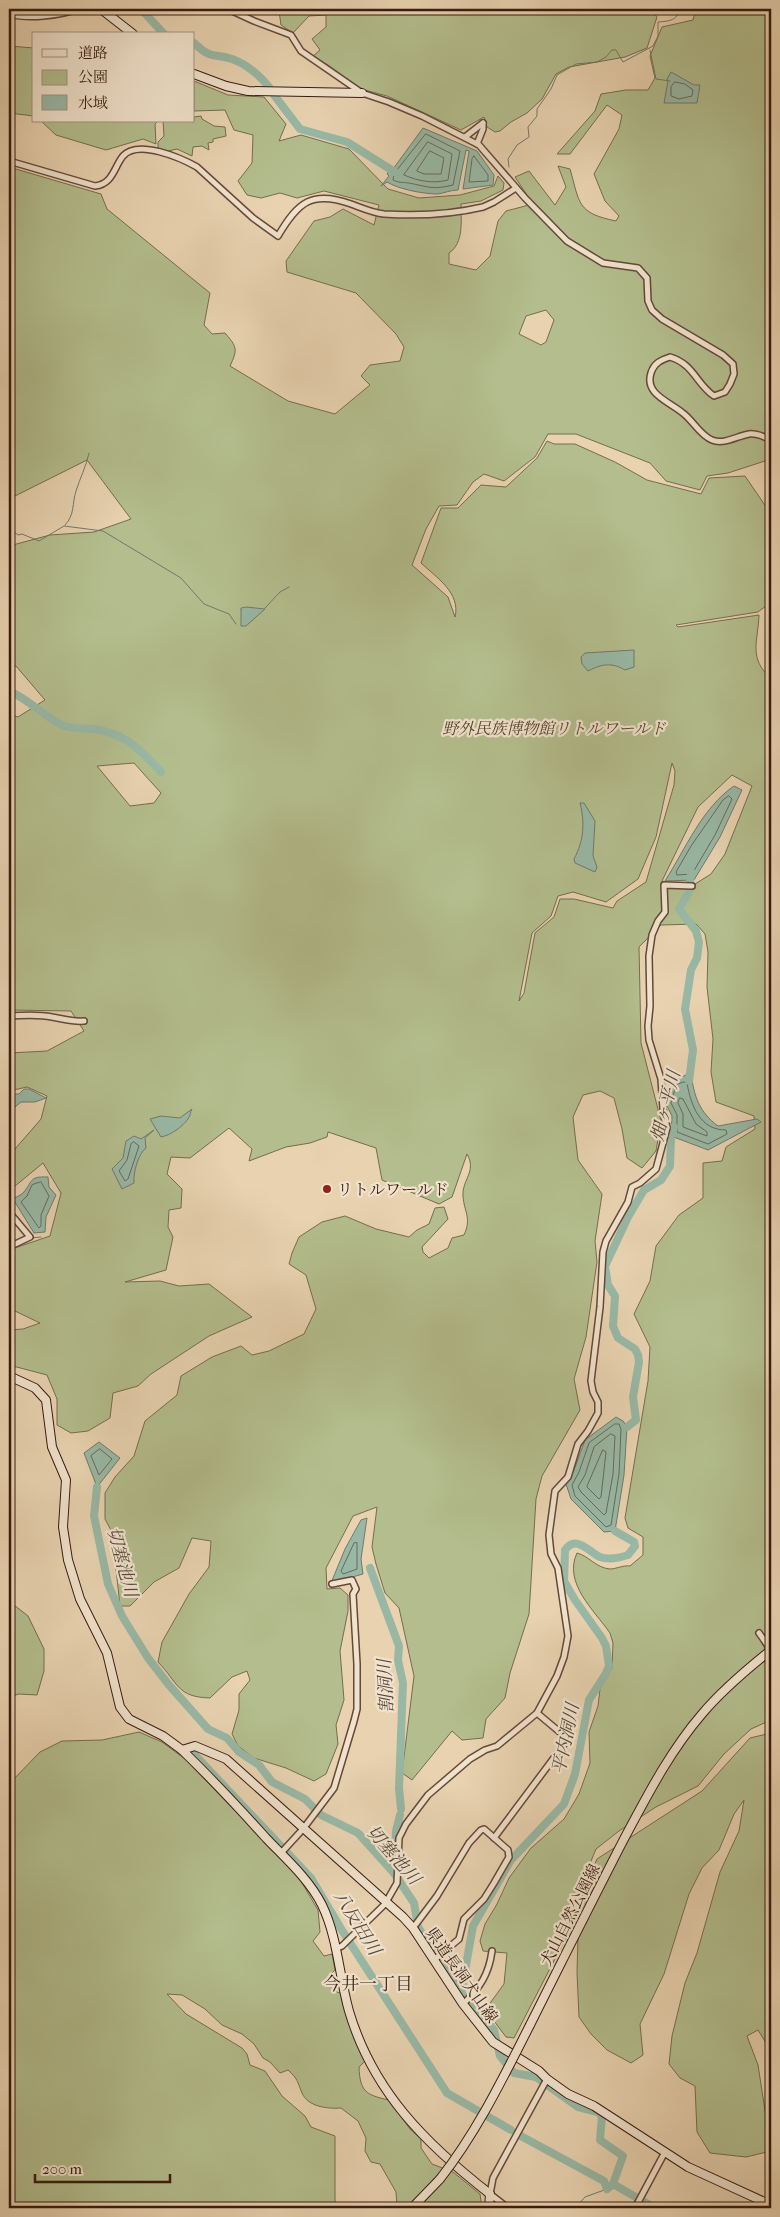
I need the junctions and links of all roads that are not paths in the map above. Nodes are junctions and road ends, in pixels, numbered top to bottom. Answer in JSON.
{"nodes":[{"id":1,"x":78,"y":9,"type":"edge"},
{"id":2,"x":116,"y":9,"type":"edge"},
{"id":3,"x":228,"y":9,"type":"edge"},
{"id":4,"x":104,"y":11,"type":"edge"},
{"id":5,"x":9,"y":14,"type":"edge"},
{"id":6,"x":130,"y":32,"type":"edge"},
{"id":7,"x":195,"y":74,"type":"edge"},
{"id":8,"x":362,"y":93,"type":"junction"},
{"id":9,"x":465,"y":137,"type":"junction"},
{"id":10,"x":477,"y":144,"type":"junction"},
{"id":11,"x":9,"y":161,"type":"edge"},
{"id":12,"x":516,"y":188,"type":"junction"},
{"id":13,"x":771,"y":440,"type":"edge"},
{"id":14,"x":689,"y":886,"type":"dead end"},
{"id":15,"x":9,"y":1016,"type":"edge"},
{"id":16,"x":84,"y":1022,"type":"dead end"},
{"id":17,"x":9,"y":1212,"type":"edge"},
{"id":18,"x":9,"y":1247,"type":"edge"},
{"id":19,"x":9,"y":1376,"type":"edge"},
{"id":20,"x":332,"y":1584,"type":"dead end"},
{"id":21,"x":759,"y":1633,"type":"dead end"},
{"id":22,"x":771,"y":1650,"type":"edge"},
{"id":23,"x":537,"y":1713,"type":"junction"},
{"id":24,"x":182,"y":1750,"type":"junction"},
{"id":25,"x":303,"y":1829,"type":"junction"},
{"id":26,"x":494,"y":1838,"type":"junction"},
{"id":27,"x":282,"y":1851,"type":"junction"},
{"id":28,"x":386,"y":1902,"type":"junction"},
{"id":29,"x":413,"y":1928,"type":"junction"},
{"id":30,"x":335,"y":1949,"type":"junction"},
{"id":31,"x":492,"y":1951,"type":"dead end"},
{"id":32,"x":436,"y":1958,"type":"junction"},
{"id":33,"x":463,"y":2004,"type":"junction"},
{"id":34,"x":545,"y":2082,"type":"junction"},
{"id":35,"x":665,"y":2152,"type":"junction"},
{"id":36,"x":490,"y":2194,"type":"junction"},
{"id":37,"x":771,"y":2205,"type":"edge"},
{"id":38,"x":412,"y":2208,"type":"edge"},
{"id":39,"x":488,"y":2208,"type":"edge"},
{"id":40,"x":508,"y":2208,"type":"edge"},
{"id":41,"x":635,"y":2208,"type":"edge"}],
"edges":[{"from":1,"to":5,"type":"street"},
{"from":2,"to":4,"type":"street"},
{"from":3,"to":8,"type":"street"},
{"from":4,"to":6,"type":"main road"},
{"from":7,"to":8,"type":"main road"},
{"from":8,"to":9,"type":"street"},
{"from":9,"to":10,"type":"street"},
{"from":9,"to":10,"type":"street"},
{"from":10,"to":12,"type":"street"},
{"from":11,"to":12,"type":"street"},
{"from":12,"to":13,"type":"street"},
{"from":14,"to":23,"type":"street"},
{"from":15,"to":16,"type":"street"},
{"from":17,"to":18,"type":"street"},
{"from":19,"to":24,"type":"main road"},
{"from":20,"to":25,"type":"street"},
{"from":21,"to":22,"type":"street","bridge":true},
{"from":22,"to":38,"type":"main road","name":"犬山自然公園線","bridge":true},
{"from":23,"to":26,"type":"street"},
{"from":23,"to":28,"type":"street"},
{"from":24,"to":25,"type":"main road","name":"県道長洞犬山線"},
{"from":24,"to":27,"type":"main road"},
{"from":25,"to":27,"type":"street"},
{"from":25,"to":28,"type":"main road","name":"県道長洞犬山線"},
{"from":26,"to":29,"type":"street"},
{"from":26,"to":32,"type":"street"},
{"from":27,"to":30,"type":"main road"},
{"from":28,"to":29,"type":"main road","name":"県道長洞犬山線"},
{"from":28,"to":30,"type":"street"},
{"from":29,"to":32,"type":"main road","name":"県道長洞犬山線"},
{"from":30,"to":36,"type":"main road"},
{"from":31,"to":33,"type":"street"},
{"from":32,"to":33,"type":"main road","name":"県道長洞犬山線"},
{"from":33,"to":34,"type":"main road","name":"県道長洞犬山線"},
{"from":34,"to":35,"type":"main road","name":"県道長洞犬山線"},
{"from":34,"to":36,"type":"street"},
{"from":35,"to":37,"type":"main road","name":"県道長洞犬山線"},
{"from":35,"to":41,"type":"street"},
{"from":36,"to":39,"type":"main road"},
{"from":36,"to":40,"type":"street"}]}
